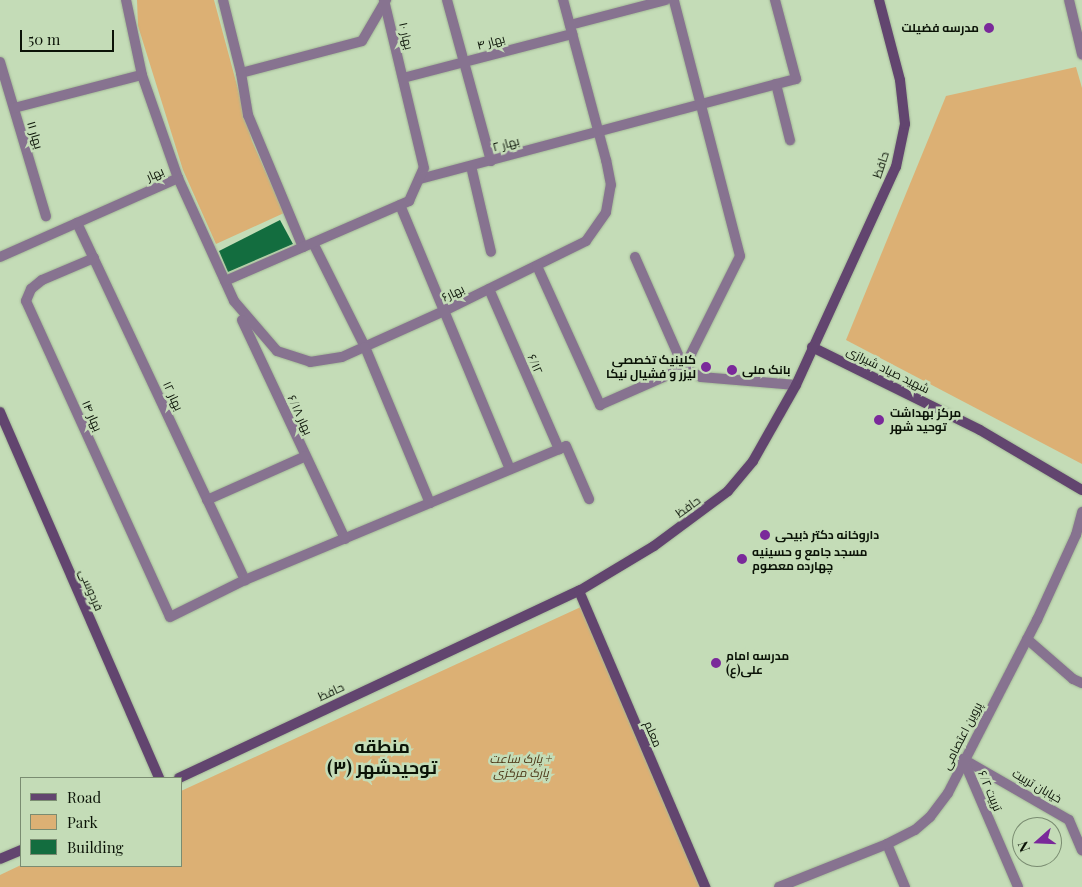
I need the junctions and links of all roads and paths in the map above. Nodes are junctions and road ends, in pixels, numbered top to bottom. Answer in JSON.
{"nodes":[{"id":1,"x":126,"y":0,"type":"edge"},
{"id":2,"x":223,"y":0,"type":"edge"},
{"id":3,"x":385,"y":0,"type":"edge"},
{"id":4,"x":447,"y":0,"type":"edge"},
{"id":5,"x":563,"y":0,"type":"edge"},
{"id":6,"x":664,"y":0,"type":"edge"},
{"id":7,"x":674,"y":0,"type":"edge"},
{"id":8,"x":775,"y":0,"type":"edge"},
{"id":9,"x":879,"y":0,"type":"edge"},
{"id":10,"x":1069,"y":0,"type":"edge"},
{"id":11,"x":1077,"y":16,"type":"edge"},
{"id":12,"x":571,"y":30,"type":"junction"},
{"id":13,"x":1082,"y":54,"type":"edge"},
{"id":14,"x":0,"y":62,"type":"edge"},
{"id":15,"x":462,"y":63,"type":"junction"},
{"id":16,"x":241,"y":73,"type":"junction"},
{"id":17,"x":142,"y":75,"type":"junction"},
{"id":18,"x":402,"y":78,"type":"junction"},
{"id":19,"x":776,"y":84,"type":"junction"},
{"id":20,"x":702,"y":104,"type":"junction"},
{"id":21,"x":14,"y":108,"type":"junction"},
{"id":22,"x":598,"y":132,"type":"junction"},
{"id":23,"x":790,"y":140,"type":"dead end"},
{"id":24,"x":491,"y":160,"type":"junction"},
{"id":25,"x":471,"y":166,"type":"junction"},
{"id":26,"x":178,"y":178,"type":"junction"},
{"id":27,"x":420,"y":179,"type":"junction"},
{"id":28,"x":400,"y":205,"type":"junction"},
{"id":29,"x":46,"y":216,"type":"dead end"},
{"id":30,"x":77,"y":223,"type":"junction"},
{"id":31,"x":314,"y":243,"type":"junction"},
{"id":32,"x":303,"y":247,"type":"junction"},
{"id":33,"x":490,"y":252,"type":"dead end"},
{"id":34,"x":0,"y":257,"type":"edge"},
{"id":35,"x":635,"y":257,"type":"dead end"},
{"id":36,"x":94,"y":258,"type":"junction"},
{"id":37,"x":536,"y":266,"type":"junction"},
{"id":38,"x":225,"y":281,"type":"junction"},
{"id":39,"x":489,"y":289,"type":"junction"},
{"id":40,"x":234,"y":301,"type":"junction"},
{"id":41,"x":446,"y":310,"type":"junction"},
{"id":42,"x":365,"y":347,"type":"junction"},
{"id":43,"x":812,"y":347,"type":"junction"},
{"id":44,"x":684,"y":368,"type":"junction"},
{"id":45,"x":796,"y":385,"type":"junction"},
{"id":46,"x":0,"y":412,"type":"edge"},
{"id":47,"x":558,"y":448,"type":"junction"},
{"id":48,"x":306,"y":456,"type":"junction"},
{"id":49,"x":510,"y":469,"type":"junction"},
{"id":50,"x":1082,"y":490,"type":"edge"},
{"id":51,"x":589,"y":499,"type":"dead end"},
{"id":52,"x":207,"y":500,"type":"junction"},
{"id":53,"x":430,"y":503,"type":"junction"},
{"id":54,"x":1082,"y":512,"type":"edge"},
{"id":55,"x":1079,"y":538,"type":"edge"},
{"id":56,"x":345,"y":539,"type":"junction"},
{"id":57,"x":245,"y":580,"type":"junction"},
{"id":58,"x":579,"y":591,"type":"junction"},
{"id":59,"x":1027,"y":639,"type":"junction"},
{"id":60,"x":1082,"y":683,"type":"edge"},
{"id":61,"x":963,"y":760,"type":"junction"},
{"id":62,"x":159,"y":777,"type":"edge"},
{"id":63,"x":182,"y":777,"type":"edge"},
{"id":64,"x":888,"y":844,"type":"junction"},
{"id":65,"x":20,"y":850,"type":"edge"},
{"id":66,"x":1082,"y":850,"type":"edge"},
{"id":67,"x":0,"y":859,"type":"edge"},
{"id":68,"x":705,"y":887,"type":"edge"},
{"id":69,"x":779,"y":887,"type":"edge"},
{"id":70,"x":906,"y":887,"type":"edge"},
{"id":71,"x":1018,"y":887,"type":"edge"}],
"edges":[{"from":1,"to":17,"type":"street","name":"بهار"},
{"from":2,"to":16,"type":"street"},
{"from":3,"to":16,"type":"street"},
{"from":3,"to":18,"type":"street","name":"بهار ۱۰"},
{"from":4,"to":15,"type":"street"},
{"from":5,"to":12,"type":"street","name":"بهار۶"},
{"from":6,"to":12,"type":"street","name":"بهار ۴"},
{"from":7,"to":20,"type":"street"},
{"from":8,"to":19,"type":"street","name":"بهار ۲"},
{"from":9,"to":43,"type":"main road","name":"حافظ"},
{"from":10,"to":11,"type":"street"},
{"from":11,"to":13,"type":"street"},
{"from":12,"to":15,"type":"street","name":"بهار ۴"},
{"from":12,"to":22,"type":"street","name":"بهار۶"},
{"from":14,"to":21,"type":"street","name":"بهار ۱۱"},
{"from":15,"to":18,"type":"street","name":"بهار ۴"},
{"from":15,"to":24,"type":"street"},
{"from":16,"to":32,"type":"street"},
{"from":17,"to":21,"type":"street"},
{"from":17,"to":26,"type":"street","name":"بهار"},
{"from":18,"to":27,"type":"street","name":"بهار ۱۰"},
{"from":19,"to":20,"type":"street","name":"بهار ۲"},
{"from":19,"to":23,"type":"street"},
{"from":20,"to":22,"type":"street","name":"بهار ۲"},
{"from":20,"to":44,"type":"street"},
{"from":21,"to":29,"type":"street","name":"بهار ۱۱"},
{"from":22,"to":24,"type":"street","name":"بهار ۲"},
{"from":22,"to":37,"type":"street","name":"بهار۶"},
{"from":24,"to":25,"type":"street","name":"بهار ۲"},
{"from":25,"to":27,"type":"street","name":"بهار ۲"},
{"from":25,"to":33,"type":"street"},
{"from":26,"to":30,"type":"street","name":"بهار"},
{"from":26,"to":38,"type":"street","name":"بهار۶"},
{"from":27,"to":28,"type":"street"},
{"from":28,"to":31,"type":"street"},
{"from":28,"to":41,"type":"street"},
{"from":30,"to":34,"type":"street","name":"بهار"},
{"from":30,"to":36,"type":"street","name":"بهار ۱۲"},
{"from":31,"to":32,"type":"street"},
{"from":31,"to":42,"type":"street"},
{"from":32,"to":38,"type":"street"},
{"from":35,"to":44,"type":"street"},
{"from":36,"to":52,"type":"street","name":"بهار ۱۲"},
{"from":36,"to":57,"type":"street","name":"بهار ۱۴"},
{"from":37,"to":39,"type":"street","name":"بهار۶"},
{"from":37,"to":44,"type":"street"},
{"from":38,"to":40,"type":"street","name":"بهار۶"},
{"from":39,"to":41,"type":"street","name":"بهار۶"},
{"from":39,"to":47,"type":"street","name":"۶/۱۲"},
{"from":40,"to":42,"type":"street","name":"بهار۶"},
{"from":40,"to":48,"type":"street","name":"بهار ۶/۱۸"},
{"from":41,"to":42,"type":"street","name":"بهار۶"},
{"from":41,"to":49,"type":"street"},
{"from":42,"to":53,"type":"street"},
{"from":43,"to":45,"type":"main road","name":"حافظ"},
{"from":43,"to":50,"type":"main road","name":"شهید صیاد شیرازی"},
{"from":44,"to":45,"type":"street"},
{"from":45,"to":58,"type":"main road","name":"حافظ"},
{"from":46,"to":62,"type":"main road","name":"فردوسی"},
{"from":47,"to":49,"type":"street"},
{"from":47,"to":51,"type":"street"},
{"from":48,"to":52,"type":"street"},
{"from":48,"to":56,"type":"street","name":"بهار ۶/۱۸"},
{"from":49,"to":53,"type":"street"},
{"from":52,"to":57,"type":"street","name":"بهار ۱۲"},
{"from":53,"to":56,"type":"street"},
{"from":54,"to":55,"type":"street","name":"پروین اعتصامی"},
{"from":55,"to":59,"type":"street","name":"پروین اعتصامی"},
{"from":56,"to":57,"type":"street"},
{"from":58,"to":63,"type":"main road","name":"حافظ"},
{"from":58,"to":68,"type":"main road","name":"معلم"},
{"from":59,"to":60,"type":"street"},
{"from":59,"to":61,"type":"street","name":"پروین اعتصامی"},
{"from":61,"to":64,"type":"street","name":"پروین اعتصامی"},
{"from":61,"to":66,"type":"street","name":"خیابان تربیت"},
{"from":61,"to":71,"type":"street","name":"تربیت ۶/۲"},
{"from":64,"to":69,"type":"street","name":"پروین اعتصامی"},
{"from":64,"to":70,"type":"street"},
{"from":65,"to":67,"type":"main road"}]}
